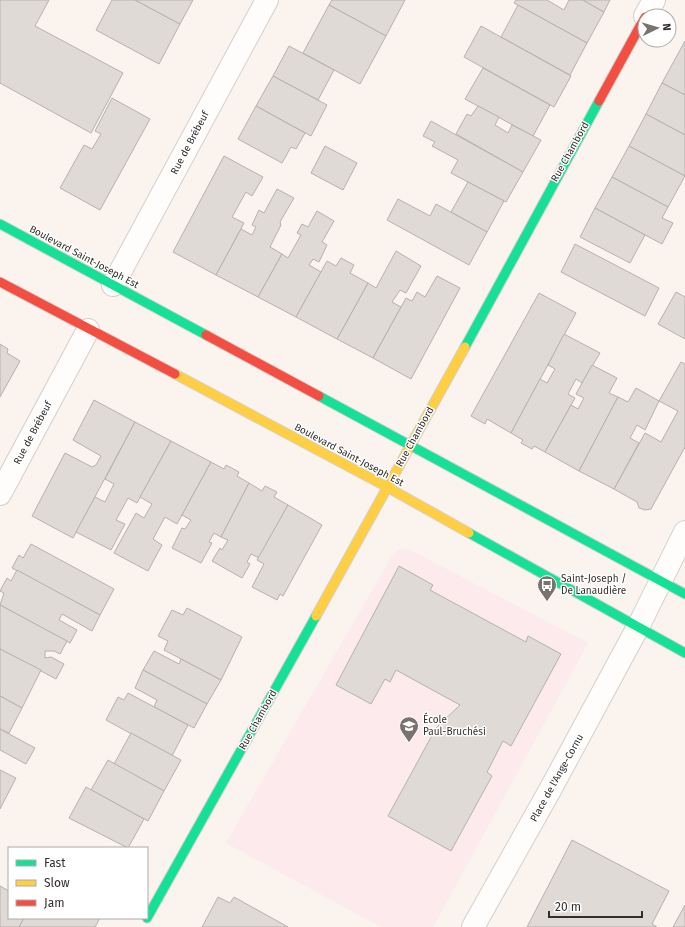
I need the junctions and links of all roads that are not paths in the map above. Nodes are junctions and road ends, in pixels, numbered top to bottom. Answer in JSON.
{"nodes":[{"id":1,"x":267,"y":0,"type":"edge"},
{"id":2,"x":637,"y":31,"type":"edge"},
{"id":3,"x":0,"y":224,"type":"edge"},
{"id":4,"x":0,"y":282,"type":"edge"},
{"id":5,"x":113,"y":285,"type":"junction"},
{"id":6,"x":88,"y":330,"type":"junction"},
{"id":7,"x":410,"y":447,"type":"junction"},
{"id":8,"x":387,"y":487,"type":"junction"},
{"id":9,"x":0,"y":494,"type":"edge"},
{"id":10,"x":685,"y":532,"type":"edge"},
{"id":11,"x":660,"y":582,"type":"junction"},
{"id":12,"x":685,"y":594,"type":"edge"},
{"id":13,"x":638,"y":627,"type":"junction"},
{"id":14,"x":685,"y":653,"type":"edge"},
{"id":15,"x":148,"y":916,"type":"edge"},
{"id":16,"x":473,"y":927,"type":"edge"}],
"edges":[{"from":1,"to":5,"type":"street","name":"Rue de Brébeuf"},
{"from":2,"to":7,"type":"main road","name":"Rue Chambord"},
{"from":3,"to":5,"type":"main road","name":"Boulevard Saint-Joseph Est"},
{"from":4,"to":6,"type":"main road","name":"Boulevard Saint-Joseph Est"},
{"from":5,"to":7,"type":"main road","name":"Boulevard Saint-Joseph Est"},
{"from":6,"to":8,"type":"main road","name":"Boulevard Saint-Joseph Est"},
{"from":6,"to":9,"type":"street","name":"Rue de Brébeuf"},
{"from":7,"to":8,"type":"main road","name":"Rue Chambord"},
{"from":7,"to":11,"type":"main road","name":"Boulevard Saint-Joseph Est"},
{"from":8,"to":13,"type":"main road","name":"Boulevard Saint-Joseph Est"},
{"from":8,"to":15,"type":"main road","name":"Rue Chambord"},
{"from":10,"to":11,"type":"street","name":"Place de l'Ange-Cornu"},
{"from":11,"to":12,"type":"main road","name":"Boulevard Saint-Joseph Est"},
{"from":11,"to":13,"type":"street","name":"Place de l'Ange-Cornu"},
{"from":13,"to":14,"type":"main road","name":"Boulevard Saint-Joseph Est"},
{"from":13,"to":16,"type":"street","name":"Place de l'Ange-Cornu"}]}
